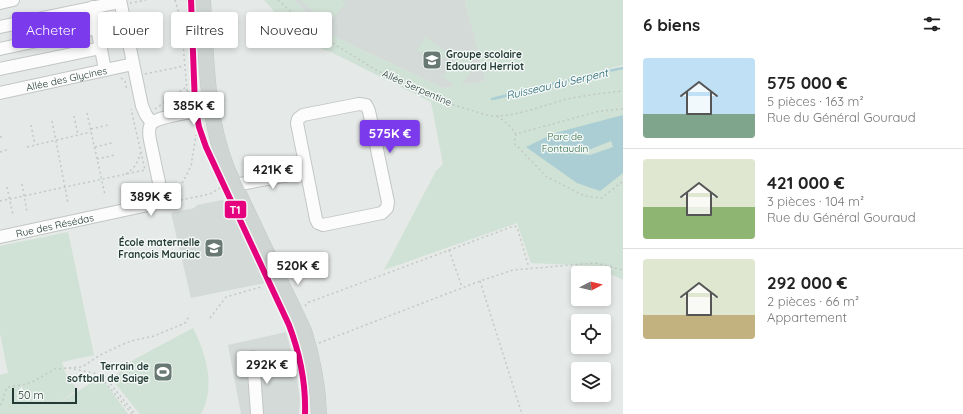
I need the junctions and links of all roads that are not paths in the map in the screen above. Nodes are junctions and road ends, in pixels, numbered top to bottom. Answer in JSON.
{"nodes":[{"id":1,"x":13,"y":0,"type":"edge"},
{"id":2,"x":203,"y":0,"type":"edge"},
{"id":3,"x":123,"y":2,"type":"edge"},
{"id":4,"x":0,"y":3,"type":"edge"},
{"id":5,"x":93,"y":7,"type":"junction"},
{"id":6,"x":0,"y":27,"type":"edge"},
{"id":7,"x":97,"y":28,"type":"junction"},
{"id":8,"x":98,"y":33,"type":"edge"},
{"id":9,"x":101,"y":48,"type":"joint"},
{"id":10,"x":0,"y":49,"type":"edge"},
{"id":11,"x":134,"y":64,"type":"junction"},
{"id":12,"x":0,"y":69,"type":"edge"},
{"id":13,"x":105,"y":70,"type":"junction"},
{"id":14,"x":0,"y":92,"type":"edge"},
{"id":15,"x":209,"y":109,"type":"junction"},
{"id":16,"x":149,"y":119,"type":"junction"},
{"id":17,"x":305,"y":172,"type":"junction"},
{"id":18,"x":235,"y":185,"type":"junction"},
{"id":19,"x":0,"y":237,"type":"edge"},
{"id":20,"x":253,"y":357,"type":"dead end"},
{"id":21,"x":257,"y":414,"type":"edge"},
{"id":22,"x":318,"y":414,"type":"edge"}],
"edges":[{"from":1,"to":4,"type":"street"},
{"from":2,"to":15,"type":"main road"},
{"from":3,"to":5,"type":"street"},
{"from":3,"to":11,"type":"street"},
{"from":5,"to":6,"type":"street"},
{"from":5,"to":7,"type":"street"},
{"from":7,"to":8,"type":"street"},
{"from":7,"to":10,"type":"street"},
{"from":9,"to":12,"type":"street"},
{"from":9,"to":13,"type":"street"},
{"from":11,"to":13,"type":"street","name":"Allée des Glycines"},
{"from":11,"to":16,"type":"street"},
{"from":13,"to":14,"type":"street","name":"Allée des Glycines"},
{"from":15,"to":16,"type":"street"},
{"from":15,"to":18,"type":"main road"},
{"from":16,"to":19,"type":"street","name":"Rue des Résédas"},
{"from":17,"to":17,"type":"street"},
{"from":17,"to":18,"type":"street"},
{"from":18,"to":22,"type":"main road"},
{"from":20,"to":21,"type":"street"}]}
